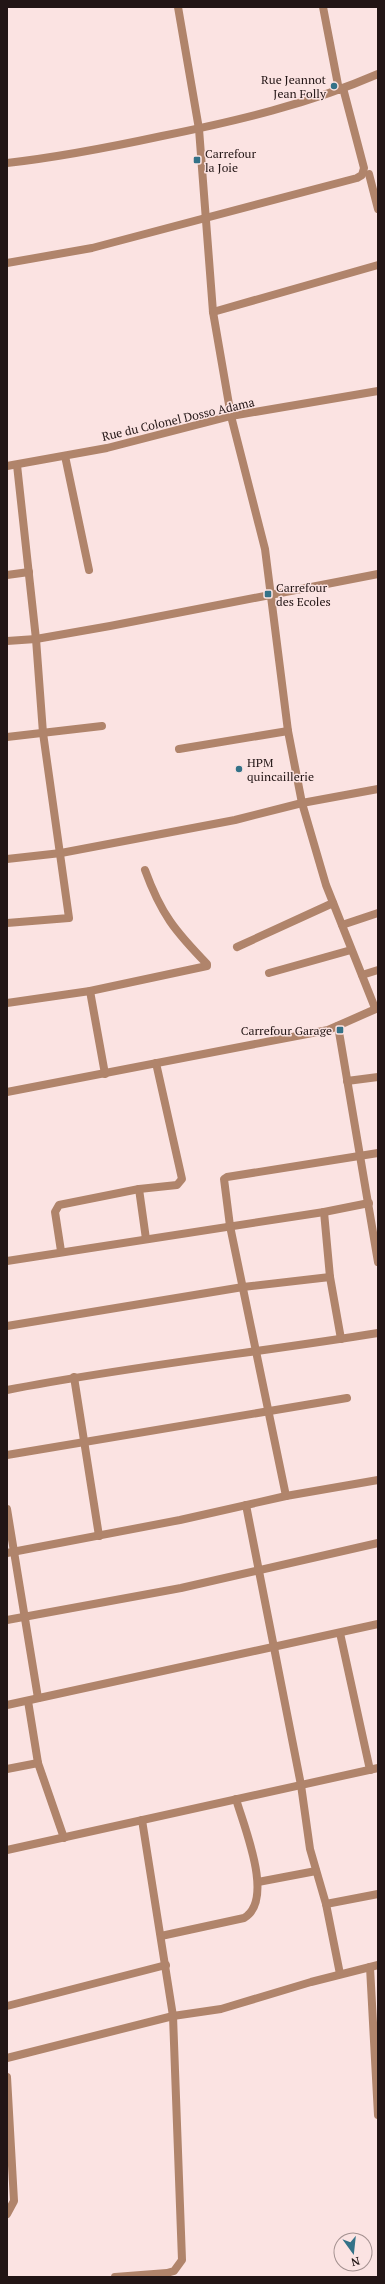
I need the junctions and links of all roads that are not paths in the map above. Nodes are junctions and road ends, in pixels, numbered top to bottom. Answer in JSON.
{"nodes":[{"id":1,"x":178,"y":7,"type":"edge"},
{"id":2,"x":323,"y":7,"type":"edge"},
{"id":3,"x":378,"y":75,"type":"edge"},
{"id":4,"x":341,"y":89,"type":"junction"},
{"id":5,"x":199,"y":128,"type":"junction"},
{"id":6,"x":7,"y":163,"type":"edge"},
{"id":7,"x":378,"y":171,"type":"edge"},
{"id":8,"x":366,"y":174,"type":"junction"},
{"id":9,"x":378,"y":208,"type":"edge"},
{"id":10,"x":206,"y":219,"type":"junction"},
{"id":11,"x":7,"y":263,"type":"edge"},
{"id":12,"x":378,"y":265,"type":"edge"},
{"id":13,"x":213,"y":312,"type":"junction"},
{"id":14,"x":378,"y":391,"type":"edge"},
{"id":15,"x":231,"y":416,"type":"junction"},
{"id":16,"x":65,"y":456,"type":"junction"},
{"id":17,"x":17,"y":465,"type":"junction"},
{"id":18,"x":7,"y":466,"type":"edge"},
{"id":19,"x":89,"y":570,"type":"dead end"},
{"id":20,"x":29,"y":572,"type":"junction"},
{"id":21,"x":378,"y":574,"type":"edge"},
{"id":22,"x":7,"y":575,"type":"edge"},
{"id":23,"x":270,"y":595,"type":"junction"},
{"id":24,"x":36,"y":639,"type":"junction"},
{"id":25,"x":7,"y":641,"type":"edge"},
{"id":26,"x":102,"y":726,"type":"dead end"},
{"id":27,"x":288,"y":731,"type":"junction"},
{"id":28,"x":43,"y":733,"type":"junction"},
{"id":29,"x":7,"y":737,"type":"edge"},
{"id":30,"x":179,"y":749,"type":"dead end"},
{"id":31,"x":378,"y":790,"type":"edge"},
{"id":32,"x":302,"y":803,"type":"junction"},
{"id":33,"x":61,"y":852,"type":"junction"},
{"id":34,"x":7,"y":860,"type":"edge"},
{"id":35,"x":145,"y":870,"type":"dead end"},
{"id":36,"x":333,"y":903,"type":"junction"},
{"id":37,"x":378,"y":913,"type":"edge"},
{"id":38,"x":7,"y":923,"type":"edge"},
{"id":39,"x":342,"y":925,"type":"junction"},
{"id":40,"x":237,"y":946,"type":"dead end"},
{"id":41,"x":351,"y":950,"type":"junction"},
{"id":42,"x":378,"y":970,"type":"edge"},
{"id":43,"x":269,"y":974,"type":"dead end"},
{"id":44,"x":362,"y":976,"type":"junction"},
{"id":45,"x":90,"y":991,"type":"junction"},
{"id":46,"x":7,"y":1003,"type":"edge"},
{"id":47,"x":377,"y":1008,"type":"edge"},
{"id":48,"x":338,"y":1026,"type":"junction"},
{"id":49,"x":156,"y":1063,"type":"junction"},
{"id":50,"x":105,"y":1074,"type":"junction"},
{"id":51,"x":378,"y":1077,"type":"edge"},
{"id":52,"x":347,"y":1081,"type":"junction"},
{"id":53,"x":7,"y":1092,"type":"edge"},
{"id":54,"x":378,"y":1153,"type":"edge"},
{"id":55,"x":361,"y":1156,"type":"junction"},
{"id":56,"x":139,"y":1189,"type":"junction"},
{"id":57,"x":369,"y":1203,"type":"junction"},
{"id":58,"x":324,"y":1212,"type":"junction"},
{"id":59,"x":375,"y":1217,"type":"edge"},
{"id":60,"x":230,"y":1226,"type":"junction"},
{"id":61,"x":146,"y":1239,"type":"junction"},
{"id":62,"x":61,"y":1252,"type":"junction"},
{"id":63,"x":7,"y":1261,"type":"edge"},
{"id":64,"x":378,"y":1262,"type":"edge"},
{"id":65,"x":330,"y":1277,"type":"junction"},
{"id":66,"x":243,"y":1287,"type":"junction"},
{"id":67,"x":7,"y":1326,"type":"edge"},
{"id":68,"x":378,"y":1333,"type":"edge"},
{"id":69,"x":341,"y":1339,"type":"junction"},
{"id":70,"x":257,"y":1352,"type":"junction"},
{"id":71,"x":74,"y":1377,"type":"junction"},
{"id":72,"x":7,"y":1390,"type":"edge"},
{"id":73,"x":347,"y":1398,"type":"dead end"},
{"id":74,"x":269,"y":1410,"type":"junction"},
{"id":75,"x":85,"y":1442,"type":"junction"},
{"id":76,"x":7,"y":1455,"type":"edge"},
{"id":77,"x":378,"y":1480,"type":"edge"},
{"id":78,"x":286,"y":1496,"type":"junction"},
{"id":79,"x":246,"y":1505,"type":"junction"},
{"id":80,"x":7,"y":1509,"type":"edge"},
{"id":81,"x":99,"y":1536,"type":"junction"},
{"id":82,"x":378,"y":1543,"type":"edge"},
{"id":83,"x":11,"y":1552,"type":"edge"},
{"id":84,"x":258,"y":1569,"type":"junction"},
{"id":85,"x":24,"y":1618,"type":"junction"},
{"id":86,"x":7,"y":1620,"type":"edge"},
{"id":87,"x":378,"y":1624,"type":"edge"},
{"id":88,"x":340,"y":1633,"type":"junction"},
{"id":89,"x":274,"y":1646,"type":"junction"},
{"id":90,"x":38,"y":1698,"type":"junction"},
{"id":91,"x":28,"y":1701,"type":"junction"},
{"id":92,"x":7,"y":1705,"type":"edge"},
{"id":93,"x":38,"y":1763,"type":"junction"},
{"id":94,"x":7,"y":1769,"type":"edge"},
{"id":95,"x":374,"y":1769,"type":"edge"},
{"id":96,"x":301,"y":1785,"type":"junction"},
{"id":97,"x":236,"y":1799,"type":"junction"},
{"id":98,"x":142,"y":1820,"type":"junction"},
{"id":99,"x":64,"y":1838,"type":"junction"},
{"id":100,"x":7,"y":1850,"type":"edge"},
{"id":101,"x":316,"y":1871,"type":"junction"},
{"id":102,"x":258,"y":1882,"type":"junction"},
{"id":103,"x":378,"y":1894,"type":"edge"},
{"id":104,"x":326,"y":1904,"type":"junction"},
{"id":105,"x":161,"y":1936,"type":"junction"},
{"id":106,"x":166,"y":1965,"type":"junction"},
{"id":107,"x":374,"y":1966,"type":"edge"},
{"id":108,"x":340,"y":1974,"type":"junction"},
{"id":109,"x":7,"y":2006,"type":"edge"},
{"id":110,"x":173,"y":2016,"type":"junction"},
{"id":111,"x":7,"y":2058,"type":"edge"},
{"id":112,"x":7,"y":2077,"type":"edge"},
{"id":113,"x":378,"y":2115,"type":"edge"},
{"id":114,"x":7,"y":2214,"type":"edge"},
{"id":115,"x":114,"y":2277,"type":"edge"}],
"edges":[{"from":1,"to":5,"type":"street"},
{"from":2,"to":4,"type":"street"},
{"from":3,"to":4,"type":"street"},
{"from":4,"to":5,"type":"street"},
{"from":4,"to":8,"type":"street"},
{"from":5,"to":6,"type":"street"},
{"from":5,"to":10,"type":"street"},
{"from":7,"to":8,"type":"street"},
{"from":8,"to":9,"type":"street"},
{"from":8,"to":10,"type":"street"},
{"from":10,"to":11,"type":"street"},
{"from":10,"to":13,"type":"street"},
{"from":12,"to":13,"type":"street"},
{"from":13,"to":15,"type":"street"},
{"from":14,"to":15,"type":"street","name":"Rue du Colonel Dosso Adama"},
{"from":15,"to":16,"type":"street","name":"Rue du Colonel Dosso Adama"},
{"from":15,"to":23,"type":"street"},
{"from":16,"to":17,"type":"street","name":"Rue du Colonel Dosso Adama"},
{"from":16,"to":19,"type":"street"},
{"from":17,"to":18,"type":"street","name":"Rue du Colonel Dosso Adama"},
{"from":17,"to":20,"type":"street"},
{"from":20,"to":22,"type":"street"},
{"from":20,"to":24,"type":"street"},
{"from":21,"to":23,"type":"street"},
{"from":23,"to":24,"type":"street"},
{"from":23,"to":27,"type":"street"},
{"from":24,"to":25,"type":"street"},
{"from":24,"to":28,"type":"street"},
{"from":26,"to":28,"type":"street"},
{"from":27,"to":30,"type":"street"},
{"from":27,"to":32,"type":"street"},
{"from":28,"to":29,"type":"street"},
{"from":28,"to":33,"type":"street"},
{"from":31,"to":32,"type":"street"},
{"from":32,"to":33,"type":"street"},
{"from":32,"to":36,"type":"street"},
{"from":33,"to":34,"type":"street"},
{"from":33,"to":38,"type":"street"},
{"from":35,"to":45,"type":"street"},
{"from":36,"to":39,"type":"street"},
{"from":36,"to":40,"type":"street"},
{"from":37,"to":39,"type":"street"},
{"from":39,"to":41,"type":"street"},
{"from":41,"to":43,"type":"street"},
{"from":41,"to":44,"type":"street"},
{"from":42,"to":44,"type":"street"},
{"from":44,"to":47,"type":"street"},
{"from":45,"to":46,"type":"street"},
{"from":45,"to":50,"type":"street"},
{"from":47,"to":48,"type":"street"},
{"from":48,"to":49,"type":"street"},
{"from":48,"to":52,"type":"street"},
{"from":49,"to":50,"type":"street"},
{"from":49,"to":56,"type":"street"},
{"from":50,"to":53,"type":"street"},
{"from":51,"to":52,"type":"street"},
{"from":52,"to":55,"type":"street"},
{"from":54,"to":55,"type":"street"},
{"from":55,"to":57,"type":"street"},
{"from":55,"to":60,"type":"street"},
{"from":56,"to":61,"type":"street"},
{"from":56,"to":62,"type":"street"},
{"from":57,"to":58,"type":"street"},
{"from":57,"to":59,"type":"street"},
{"from":58,"to":60,"type":"street"},
{"from":58,"to":65,"type":"street"},
{"from":59,"to":64,"type":"street"},
{"from":60,"to":61,"type":"street"},
{"from":60,"to":66,"type":"street"},
{"from":61,"to":62,"type":"street"},
{"from":62,"to":63,"type":"street"},
{"from":65,"to":66,"type":"street"},
{"from":65,"to":69,"type":"street"},
{"from":66,"to":67,"type":"street"},
{"from":66,"to":70,"type":"street"},
{"from":68,"to":69,"type":"street"},
{"from":69,"to":70,"type":"street"},
{"from":70,"to":71,"type":"street"},
{"from":70,"to":74,"type":"street"},
{"from":71,"to":72,"type":"street"},
{"from":71,"to":75,"type":"street"},
{"from":73,"to":74,"type":"street"},
{"from":74,"to":75,"type":"street"},
{"from":74,"to":78,"type":"street"},
{"from":75,"to":76,"type":"street"},
{"from":75,"to":81,"type":"street"},
{"from":77,"to":78,"type":"street"},
{"from":78,"to":79,"type":"street"},
{"from":79,"to":81,"type":"street"},
{"from":79,"to":84,"type":"street"},
{"from":80,"to":83,"type":"street"},
{"from":81,"to":83,"type":"street"},
{"from":82,"to":84,"type":"street"},
{"from":83,"to":85,"type":"street"},
{"from":84,"to":85,"type":"street"},
{"from":84,"to":89,"type":"street"},
{"from":85,"to":86,"type":"street"},
{"from":85,"to":90,"type":"street"},
{"from":87,"to":88,"type":"street"},
{"from":88,"to":89,"type":"street"},
{"from":88,"to":95,"type":"street"},
{"from":89,"to":90,"type":"street"},
{"from":89,"to":96,"type":"street"},
{"from":90,"to":91,"type":"street"},
{"from":91,"to":92,"type":"street"},
{"from":91,"to":93,"type":"street"},
{"from":93,"to":94,"type":"street"},
{"from":93,"to":99,"type":"street"},
{"from":95,"to":96,"type":"street"},
{"from":96,"to":97,"type":"street"},
{"from":96,"to":101,"type":"street"},
{"from":97,"to":98,"type":"street"},
{"from":97,"to":102,"type":"street"},
{"from":98,"to":99,"type":"street"},
{"from":98,"to":105,"type":"street"},
{"from":99,"to":100,"type":"street"},
{"from":101,"to":102,"type":"street"},
{"from":101,"to":104,"type":"street"},
{"from":102,"to":105,"type":"street"},
{"from":103,"to":104,"type":"street"},
{"from":104,"to":108,"type":"street"},
{"from":105,"to":106,"type":"street"},
{"from":106,"to":109,"type":"street"},
{"from":106,"to":110,"type":"street"},
{"from":107,"to":108,"type":"street"},
{"from":107,"to":113,"type":"street"},
{"from":108,"to":110,"type":"street"},
{"from":110,"to":111,"type":"street"},
{"from":110,"to":115,"type":"street"},
{"from":112,"to":114,"type":"street"}]}
